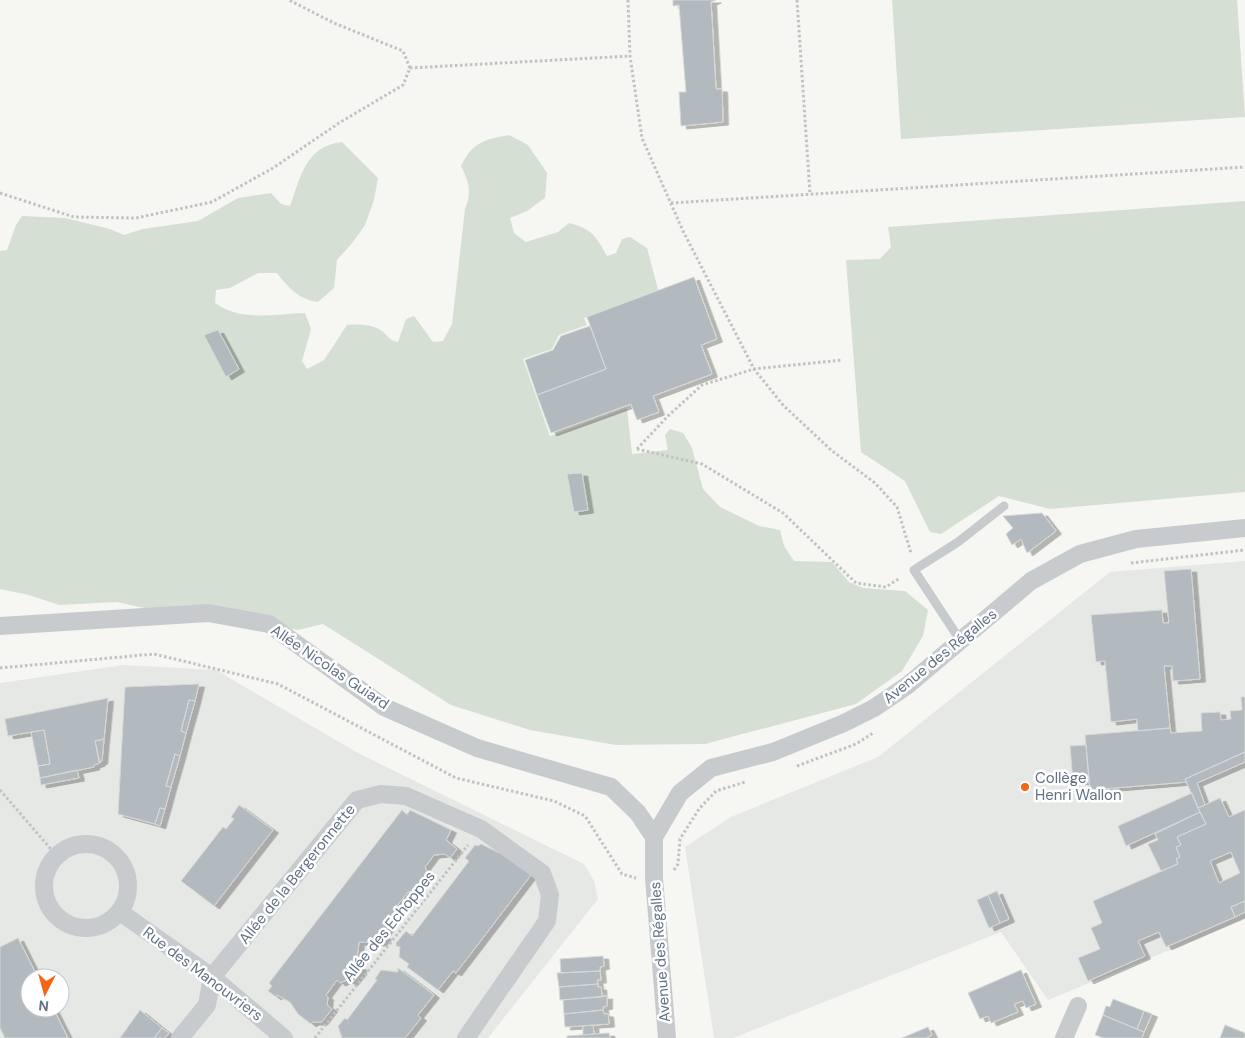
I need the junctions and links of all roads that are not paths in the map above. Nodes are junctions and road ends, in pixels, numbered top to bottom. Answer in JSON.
{"nodes":[{"id":1,"x":1004,"y":506,"type":"dead end"},
{"id":2,"x":1245,"y":528,"type":"edge"},
{"id":3,"x":0,"y":626,"type":"edge"},
{"id":4,"x":960,"y":640,"type":"junction"},
{"id":5,"x":654,"y":837,"type":"junction"},
{"id":6,"x":120,"y":912,"type":"junction"},
{"id":7,"x":212,"y":978,"type":"junction"},
{"id":8,"x":1078,"y":1006,"type":"dead end"},
{"id":9,"x":1063,"y":1037,"type":"edge"},
{"id":10,"x":180,"y":1038,"type":"edge"},
{"id":11,"x":284,"y":1038,"type":"edge"},
{"id":12,"x":466,"y":1038,"type":"edge"},
{"id":13,"x":667,"y":1038,"type":"edge"}],
"edges":[{"from":1,"to":4,"type":"lane"},
{"from":2,"to":4,"type":"street","name":"Avenue des Régalles"},
{"from":3,"to":5,"type":"street","name":"Allée Nicolas Guiard"},
{"from":4,"to":5,"type":"street","name":"Avenue des Régalles"},
{"from":5,"to":13,"type":"street","name":"Avenue des Régalles"},
{"from":6,"to":6,"type":"street"},
{"from":6,"to":7,"type":"street","name":"Rue des Manouvriers"},
{"from":7,"to":10,"type":"street"},
{"from":7,"to":11,"type":"street","name":"Rue des Manouvriers"},
{"from":7,"to":12,"type":"street","name":"Allée de la Bergeronnette"},
{"from":8,"to":9,"type":"street"}]}
